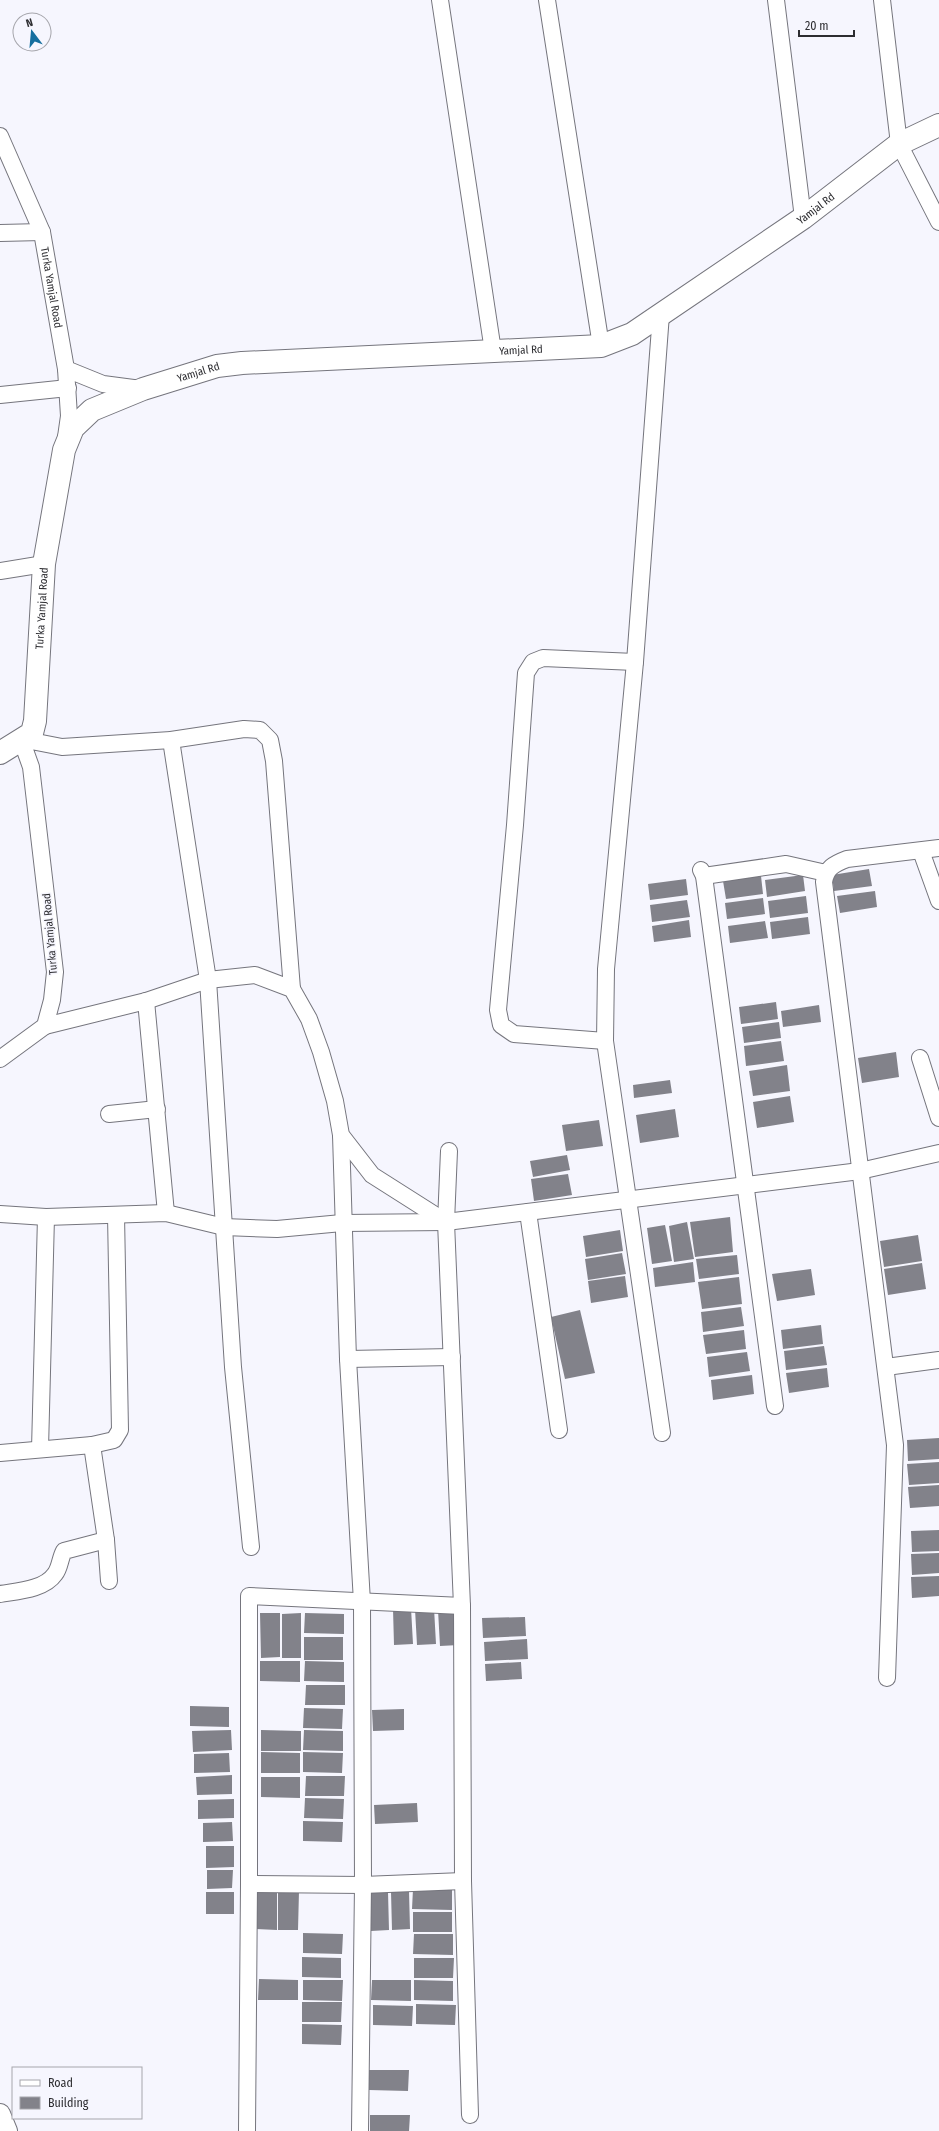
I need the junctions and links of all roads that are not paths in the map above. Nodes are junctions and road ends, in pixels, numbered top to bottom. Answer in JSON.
{"nodes":[{"id":1,"x":442,"y":0,"type":"edge"},
{"id":2,"x":547,"y":0,"type":"edge"},
{"id":3,"x":776,"y":0,"type":"edge"},
{"id":4,"x":882,"y":0,"type":"edge"},
{"id":5,"x":939,"y":125,"type":"edge"},
{"id":6,"x":0,"y":136,"type":"edge"},
{"id":7,"x":899,"y":144,"type":"junction"},
{"id":8,"x":804,"y":218,"type":"junction"},
{"id":9,"x":939,"y":222,"type":"edge"},
{"id":10,"x":42,"y":232,"type":"junction"},
{"id":11,"x":0,"y":233,"type":"edge"},
{"id":12,"x":661,"y":314,"type":"junction"},
{"id":13,"x":601,"y":346,"type":"junction"},
{"id":14,"x":493,"y":351,"type":"junction"},
{"id":15,"x":66,"y":369,"type":"junction"},
{"id":16,"x":68,"y":388,"type":"junction"},
{"id":17,"x":143,"y":389,"type":"junction"},
{"id":18,"x":0,"y":395,"type":"edge"},
{"id":19,"x":64,"y":450,"type":"junction"},
{"id":20,"x":44,"y":564,"type":"junction"},
{"id":21,"x":0,"y":571,"type":"edge"},
{"id":22,"x":635,"y":662,"type":"junction"},
{"id":23,"x":22,"y":739,"type":"junction"},
{"id":24,"x":171,"y":740,"type":"junction"},
{"id":25,"x":0,"y":753,"type":"edge"},
{"id":26,"x":939,"y":848,"type":"edge"},
{"id":27,"x":920,"y":851,"type":"junction"},
{"id":28,"x":826,"y":873,"type":"junction"},
{"id":29,"x":939,"y":901,"type":"edge"},
{"id":30,"x":208,"y":980,"type":"junction"},
{"id":31,"x":292,"y":989,"type":"junction"},
{"id":32,"x":146,"y":1001,"type":"junction"},
{"id":33,"x":45,"y":1026,"type":"junction"},
{"id":34,"x":606,"y":1041,"type":"junction"},
{"id":35,"x":920,"y":1058,"type":"dead end"},
{"id":36,"x":0,"y":1059,"type":"edge"},
{"id":37,"x":157,"y":1109,"type":"junction"},
{"id":38,"x":109,"y":1114,"type":"dead end"},
{"id":39,"x":939,"y":1118,"type":"edge"},
{"id":40,"x":341,"y":1135,"type":"junction"},
{"id":41,"x":450,"y":1151,"type":"dead end"},
{"id":42,"x":939,"y":1153,"type":"edge"},
{"id":43,"x":860,"y":1171,"type":"junction"},
{"id":44,"x":745,"y":1185,"type":"junction"},
{"id":45,"x":627,"y":1200,"type":"junction"},
{"id":46,"x":528,"y":1212,"type":"junction"},
{"id":47,"x":166,"y":1213,"type":"junction"},
{"id":48,"x":0,"y":1214,"type":"edge"},
{"id":49,"x":116,"y":1215,"type":"junction"},
{"id":50,"x":46,"y":1217,"type":"junction"},
{"id":51,"x":446,"y":1222,"type":"junction"},
{"id":52,"x":342,"y":1223,"type":"junction"},
{"id":53,"x":224,"y":1227,"type":"junction"},
{"id":54,"x":452,"y":1357,"type":"junction"},
{"id":55,"x":348,"y":1359,"type":"junction"},
{"id":56,"x":939,"y":1360,"type":"edge"},
{"id":57,"x":886,"y":1367,"type":"junction"},
{"id":58,"x":775,"y":1406,"type":"dead end"},
{"id":59,"x":559,"y":1430,"type":"dead end"},
{"id":60,"x":662,"y":1433,"type":"dead end"},
{"id":61,"x":92,"y":1445,"type":"junction"},
{"id":62,"x":40,"y":1449,"type":"junction"},
{"id":63,"x":0,"y":1453,"type":"edge"},
{"id":64,"x":106,"y":1540,"type":"junction"},
{"id":65,"x":251,"y":1547,"type":"dead end"},
{"id":66,"x":109,"y":1581,"type":"dead end"},
{"id":67,"x":0,"y":1594,"type":"edge"},
{"id":68,"x":362,"y":1602,"type":"junction"},
{"id":69,"x":462,"y":1606,"type":"junction"},
{"id":70,"x":887,"y":1678,"type":"dead end"},
{"id":71,"x":463,"y":1881,"type":"junction"},
{"id":72,"x":249,"y":1884,"type":"junction"},
{"id":73,"x":363,"y":1885,"type":"junction"},
{"id":74,"x":0,"y":2114,"type":"edge"},
{"id":75,"x":470,"y":2115,"type":"dead end"},
{"id":76,"x":7,"y":2131,"type":"edge"},
{"id":77,"x":247,"y":2131,"type":"edge"},
{"id":78,"x":360,"y":2131,"type":"edge"}],
"edges":[{"from":1,"to":14,"type":"street"},
{"from":2,"to":13,"type":"street"},
{"from":3,"to":8,"type":"street"},
{"from":4,"to":7,"type":"street"},
{"from":5,"to":7,"type":"main road","name":"Yamjal Rd"},
{"from":6,"to":10,"type":"street","name":"Turka Yamjal Road"},
{"from":7,"to":8,"type":"main road","name":"Yamjal Rd"},
{"from":7,"to":9,"type":"street"},
{"from":8,"to":12,"type":"main road","name":"Yamjal Rd"},
{"from":10,"to":11,"type":"street"},
{"from":10,"to":15,"type":"street","name":"Turka Yamjal Road"},
{"from":12,"to":13,"type":"main road","name":"Yamjal Rd"},
{"from":12,"to":22,"type":"street"},
{"from":13,"to":14,"type":"main road","name":"Yamjal Rd"},
{"from":14,"to":17,"type":"main road","name":"Yamjal Rd"},
{"from":15,"to":16,"type":"street","name":"Turka Yamjal Road"},
{"from":15,"to":17,"type":"street"},
{"from":16,"to":18,"type":"street"},
{"from":16,"to":19,"type":"street","name":"Turka Yamjal Road"},
{"from":17,"to":19,"type":"main road","name":"Yamjal Rd"},
{"from":19,"to":20,"type":"main road","name":"Turka Yamjal Road"},
{"from":20,"to":21,"type":"street"},
{"from":20,"to":23,"type":"main road","name":"Turka Yamjal Road"},
{"from":22,"to":34,"type":"street"},
{"from":22,"to":34,"type":"street"},
{"from":23,"to":24,"type":"street"},
{"from":23,"to":25,"type":"main road"},
{"from":23,"to":33,"type":"street","name":"Turka Yamjal Road"},
{"from":24,"to":30,"type":"street"},
{"from":24,"to":31,"type":"street"},
{"from":26,"to":27,"type":"street"},
{"from":27,"to":28,"type":"street"},
{"from":27,"to":29,"type":"street"},
{"from":28,"to":43,"type":"street"},
{"from":28,"to":44,"type":"street"},
{"from":30,"to":31,"type":"street"},
{"from":30,"to":32,"type":"street"},
{"from":30,"to":53,"type":"street"},
{"from":31,"to":40,"type":"street"},
{"from":32,"to":33,"type":"street"},
{"from":32,"to":37,"type":"street"},
{"from":33,"to":36,"type":"street"},
{"from":34,"to":45,"type":"street"},
{"from":35,"to":39,"type":"street"},
{"from":37,"to":38,"type":"street"},
{"from":37,"to":47,"type":"street"},
{"from":40,"to":51,"type":"street"},
{"from":40,"to":52,"type":"street"},
{"from":41,"to":51,"type":"street"},
{"from":42,"to":43,"type":"street"},
{"from":43,"to":44,"type":"street"},
{"from":43,"to":57,"type":"street"},
{"from":44,"to":45,"type":"street"},
{"from":44,"to":58,"type":"street"},
{"from":45,"to":46,"type":"street"},
{"from":45,"to":60,"type":"street"},
{"from":46,"to":51,"type":"street"},
{"from":46,"to":59,"type":"street"},
{"from":47,"to":49,"type":"street"},
{"from":47,"to":53,"type":"street"},
{"from":48,"to":50,"type":"street"},
{"from":49,"to":50,"type":"street"},
{"from":49,"to":61,"type":"street"},
{"from":50,"to":62,"type":"street"},
{"from":51,"to":52,"type":"street"},
{"from":51,"to":54,"type":"street"},
{"from":52,"to":53,"type":"street"},
{"from":52,"to":55,"type":"street"},
{"from":53,"to":65,"type":"street"},
{"from":54,"to":55,"type":"street"},
{"from":54,"to":69,"type":"street"},
{"from":55,"to":68,"type":"street"},
{"from":56,"to":57,"type":"street"},
{"from":57,"to":70,"type":"street"},
{"from":61,"to":62,"type":"street"},
{"from":61,"to":64,"type":"street"},
{"from":62,"to":63,"type":"street"},
{"from":64,"to":66,"type":"street"},
{"from":64,"to":67,"type":"street"},
{"from":68,"to":69,"type":"street"},
{"from":68,"to":72,"type":"street"},
{"from":68,"to":73,"type":"street"},
{"from":69,"to":71,"type":"street"},
{"from":71,"to":73,"type":"street"},
{"from":71,"to":75,"type":"street"},
{"from":72,"to":73,"type":"street"},
{"from":72,"to":77,"type":"street"},
{"from":73,"to":78,"type":"street"},
{"from":74,"to":76,"type":"street"}]}
